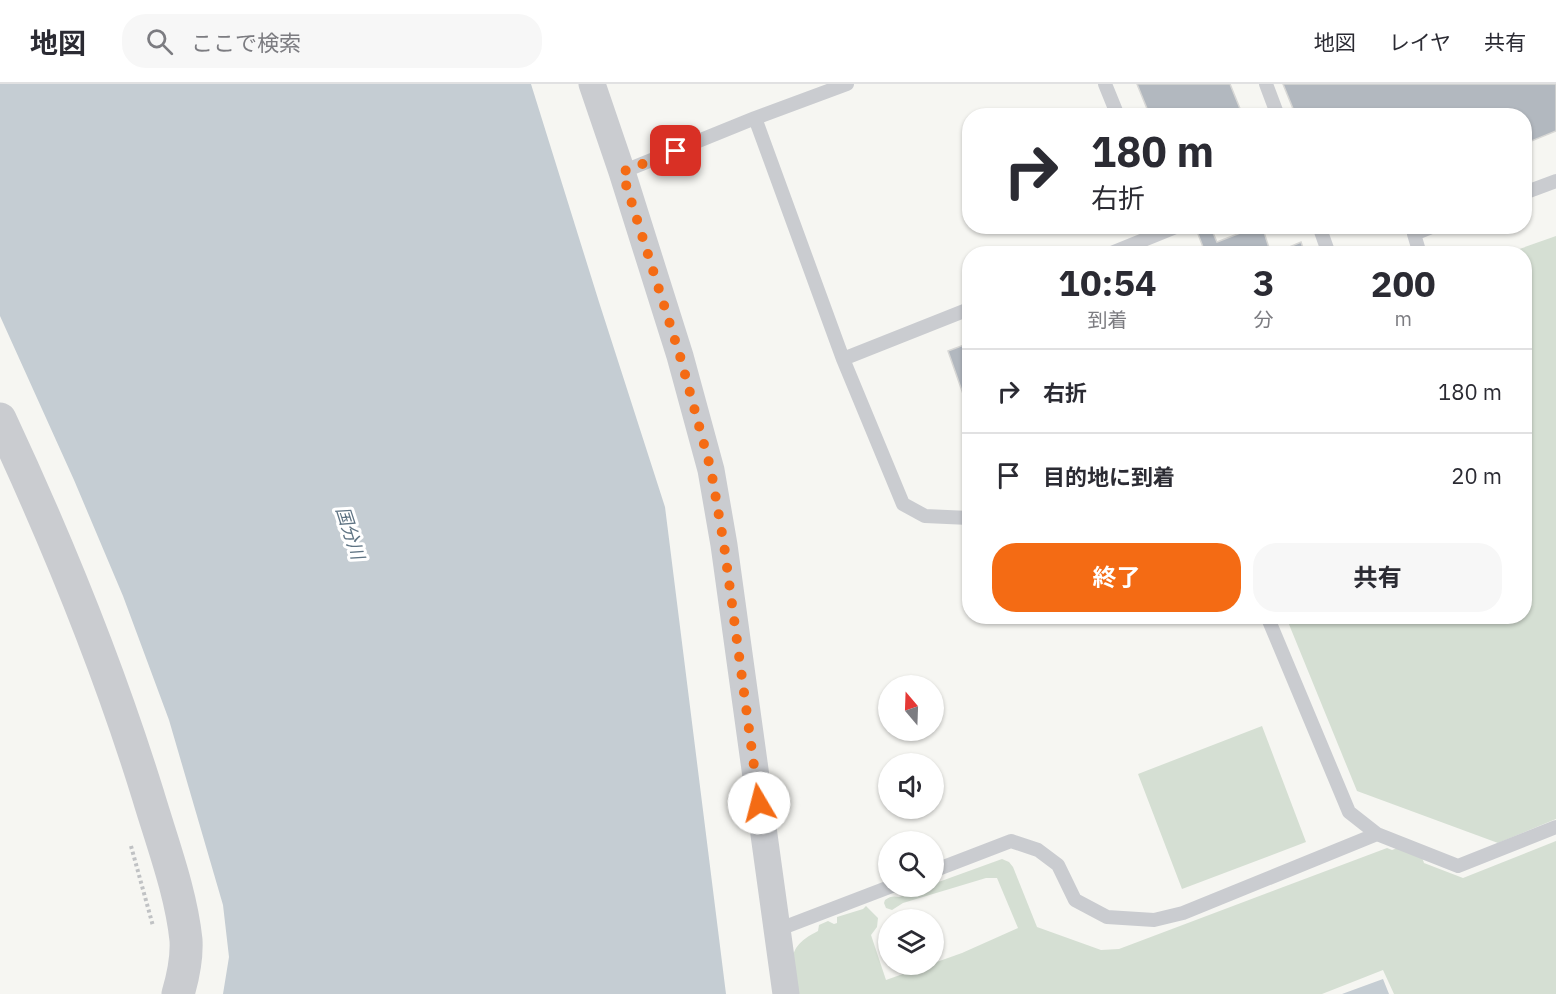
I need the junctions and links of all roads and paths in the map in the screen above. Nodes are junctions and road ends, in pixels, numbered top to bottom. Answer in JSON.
{"nodes":[{"id":1,"x":592,"y":84,"type":"edge"},
{"id":2,"x":847,"y":84,"type":"edge"},
{"id":3,"x":1105,"y":84,"type":"edge"},
{"id":4,"x":1266,"y":84,"type":"edge"},
{"id":5,"x":1115,"y":108,"type":"edge"},
{"id":6,"x":1275,"y":108,"type":"edge"},
{"id":7,"x":754,"y":118,"type":"junction"},
{"id":8,"x":622,"y":172,"type":"junction"},
{"id":9,"x":1556,"y":181,"type":"edge"},
{"id":10,"x":1532,"y":190,"type":"edge"},
{"id":11,"x":1151,"y":234,"type":"edge"},
{"id":12,"x":1126,"y":246,"type":"edge"},
{"id":13,"x":962,"y":312,"type":"edge"},
{"id":14,"x":843,"y":359,"type":"junction"},
{"id":15,"x":0,"y":418,"type":"edge"},
{"id":16,"x":962,"y":518,"type":"edge"},
{"id":17,"x":1270,"y":624,"type":"edge"},
{"id":18,"x":1556,"y":827,"type":"edge"},
{"id":19,"x":1377,"y":834,"type":"junction"},
{"id":20,"x":130,"y":842,"type":"dead end"},
{"id":21,"x":944,"y":867,"type":"edge"},
{"id":22,"x":878,"y":891,"type":"edge"},
{"id":23,"x":153,"y":926,"type":"dead end"},
{"id":24,"x":777,"y":930,"type":"junction"},
{"id":25,"x":178,"y":994,"type":"edge"},
{"id":26,"x":786,"y":994,"type":"edge"}],
"edges":[{"from":1,"to":8,"type":"street"},
{"from":2,"to":7,"type":"lane"},
{"from":3,"to":5,"type":"lane"},
{"from":4,"to":6,"type":"lane"},
{"from":7,"to":8,"type":"lane"},
{"from":7,"to":14,"type":"lane"},
{"from":8,"to":24,"type":"street"},
{"from":9,"to":10,"type":"lane"},
{"from":11,"to":12,"type":"lane"},
{"from":13,"to":14,"type":"lane"},
{"from":14,"to":16,"type":"lane"},
{"from":15,"to":25,"type":"street"},
{"from":17,"to":19,"type":"lane"},
{"from":18,"to":19,"type":"lane"},
{"from":19,"to":21,"type":"lane"},
{"from":20,"to":23,"type":"path"},
{"from":22,"to":24,"type":"lane"},
{"from":24,"to":26,"type":"street"}]}
